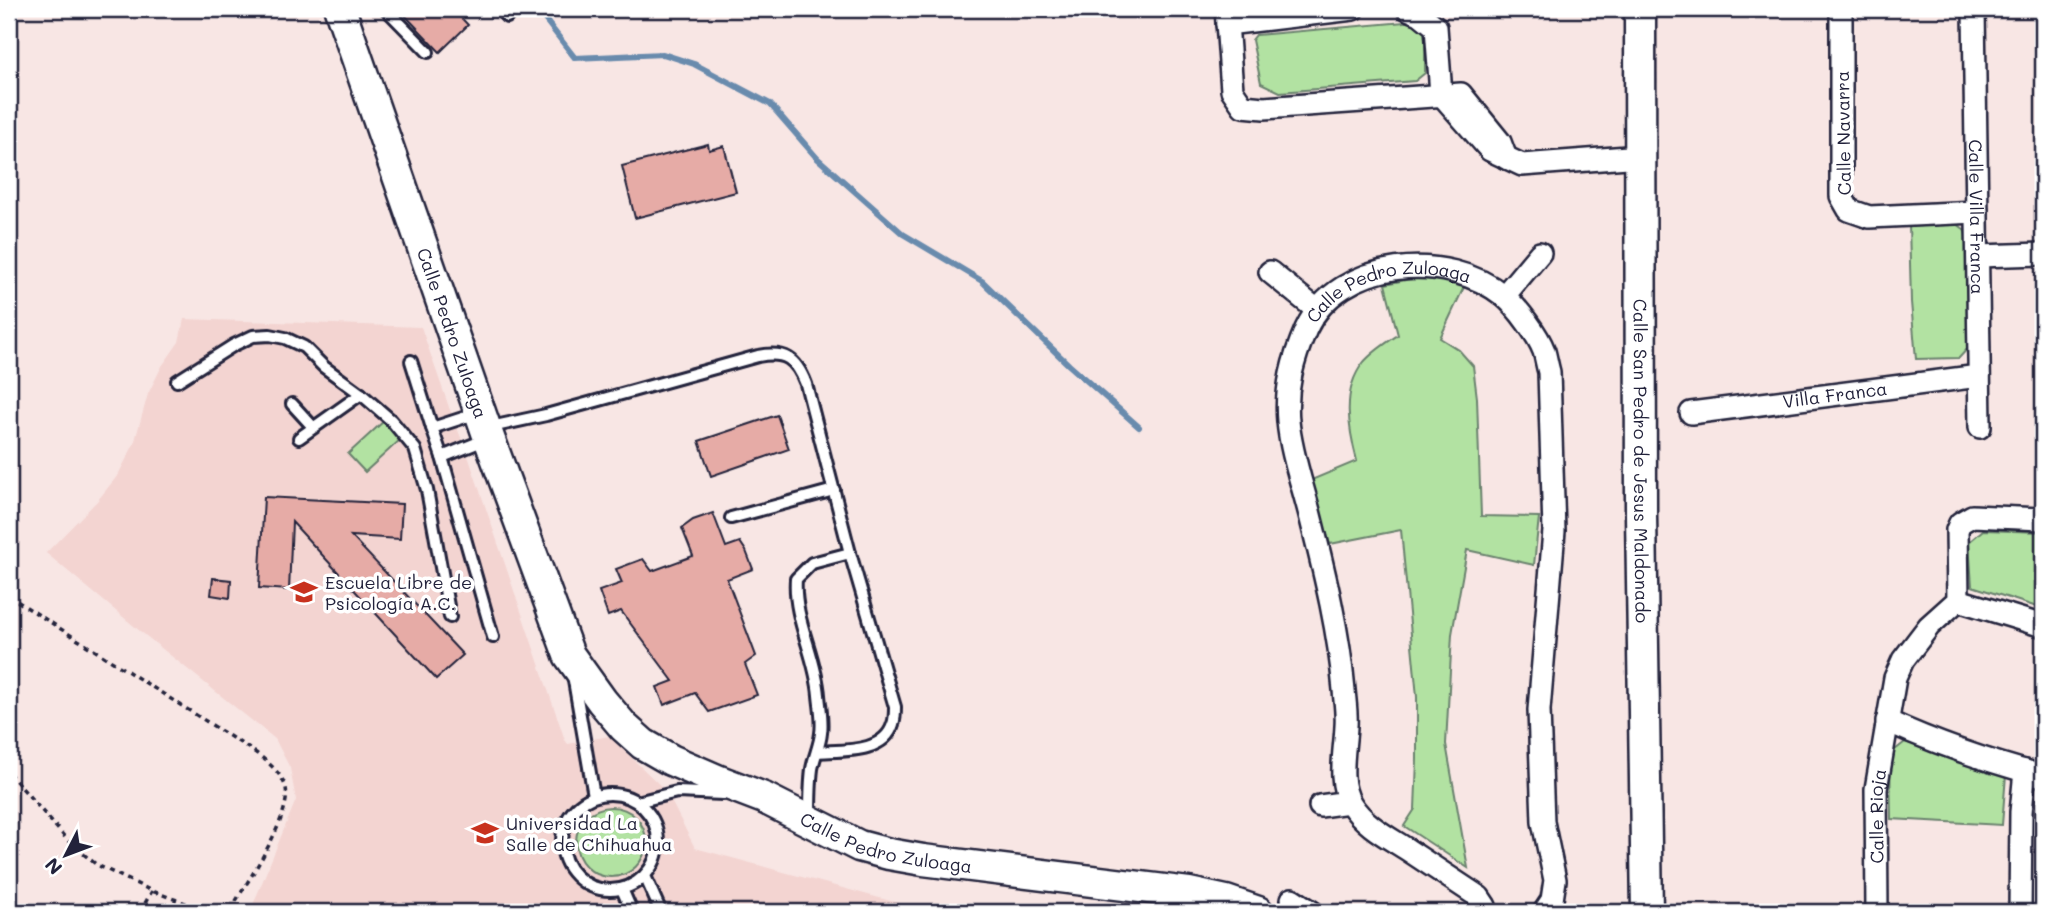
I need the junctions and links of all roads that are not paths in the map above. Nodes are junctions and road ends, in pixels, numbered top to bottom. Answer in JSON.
{"nodes":[{"id":1,"x":340,"y":9,"type":"edge"},
{"id":2,"x":386,"y":9,"type":"edge"},
{"id":3,"x":1353,"y":9,"type":"edge"},
{"id":4,"x":1408,"y":9,"type":"edge"},
{"id":5,"x":1640,"y":9,"type":"edge"},
{"id":6,"x":1841,"y":9,"type":"edge"},
{"id":7,"x":1974,"y":9,"type":"edge"},
{"id":8,"x":1226,"y":16,"type":"edge"},
{"id":9,"x":428,"y":52,"type":"dead end"},
{"id":10,"x":1441,"y":94,"type":"junction"},
{"id":11,"x":1641,"y":156,"type":"junction"},
{"id":12,"x":1977,"y":212,"type":"junction"},
{"id":13,"x":1540,"y":253,"type":"dead end"},
{"id":14,"x":2043,"y":254,"type":"edge"},
{"id":15,"x":1978,"y":256,"type":"junction"},
{"id":16,"x":1270,"y":272,"type":"dead end"},
{"id":17,"x":1504,"y":296,"type":"junction"},
{"id":18,"x":1318,"y":310,"type":"junction"},
{"id":19,"x":411,"y":361,"type":"dead end"},
{"id":20,"x":1979,"y":376,"type":"junction"},
{"id":21,"x":177,"y":381,"type":"dead end"},
{"id":22,"x":361,"y":394,"type":"junction"},
{"id":23,"x":292,"y":404,"type":"dead end"},
{"id":24,"x":1691,"y":413,"type":"dead end"},
{"id":25,"x":485,"y":426,"type":"junction"},
{"id":26,"x":1980,"y":426,"type":"dead end"},
{"id":27,"x":313,"y":427,"type":"junction"},
{"id":28,"x":432,"y":428,"type":"junction"},
{"id":29,"x":299,"y":438,"type":"dead end"},
{"id":30,"x":437,"y":442,"type":"junction"},
{"id":31,"x":415,"y":450,"type":"junction"},
{"id":32,"x":442,"y":457,"type":"junction"},
{"id":33,"x":834,"y":490,"type":"junction"},
{"id":34,"x":731,"y":519,"type":"dead end"},
{"id":35,"x":2043,"y":519,"type":"edge"},
{"id":36,"x":850,"y":553,"type":"junction"},
{"id":37,"x":1958,"y":600,"type":"junction"},
{"id":38,"x":450,"y":617,"type":"dead end"},
{"id":39,"x":2043,"y":626,"type":"edge"},
{"id":40,"x":492,"y":637,"type":"dead end"},
{"id":41,"x":569,"y":655,"type":"junction"},
{"id":42,"x":1887,"y":721,"type":"junction"},
{"id":43,"x":817,"y":752,"type":"junction"},
{"id":44,"x":2034,"y":773,"type":"edge"},
{"id":45,"x":594,"y":796,"type":"junction"},
{"id":46,"x":764,"y":797,"type":"junction"},
{"id":47,"x":638,"y":802,"type":"junction"},
{"id":48,"x":1349,"y":802,"type":"junction"},
{"id":49,"x":1320,"y":806,"type":"dead end"},
{"id":50,"x":810,"y":821,"type":"junction"},
{"id":51,"x":645,"y":876,"type":"junction"},
{"id":52,"x":622,"y":889,"type":"junction"},
{"id":53,"x":1292,"y":899,"type":"dead end"},
{"id":54,"x":632,"y":912,"type":"edge"},
{"id":55,"x":661,"y":912,"type":"edge"},
{"id":56,"x":1258,"y":912,"type":"edge"},
{"id":57,"x":1312,"y":912,"type":"edge"},
{"id":58,"x":1483,"y":912,"type":"edge"},
{"id":59,"x":1545,"y":912,"type":"edge"},
{"id":60,"x":1647,"y":912,"type":"edge"},
{"id":61,"x":1877,"y":912,"type":"edge"},
{"id":62,"x":2020,"y":912,"type":"edge"}],
"edges":[{"from":1,"to":25,"type":"street","name":"Calle Pedro Zuloaga"},
{"from":2,"to":9,"type":"lane"},
{"from":3,"to":8,"type":"street"},
{"from":4,"to":10,"type":"street"},
{"from":5,"to":11,"type":"street","name":"Calle San Pedro de Jesus Maldonado"},
{"from":6,"to":12,"type":"street","name":"Calle Navarra"},
{"from":7,"to":12,"type":"street","name":"Calle Villa Franca"},
{"from":8,"to":10,"type":"street"},
{"from":10,"to":11,"type":"street"},
{"from":11,"to":60,"type":"street","name":"Calle San Pedro de Jesus Maldonado"},
{"from":12,"to":15,"type":"street","name":"Calle Villa Franca"},
{"from":13,"to":17,"type":"street"},
{"from":14,"to":15,"type":"street"},
{"from":15,"to":20,"type":"street","name":"Calle Villa Franca"},
{"from":16,"to":18,"type":"street"},
{"from":17,"to":18,"type":"street","name":"Calle Pedro Zuloaga"},
{"from":17,"to":59,"type":"street","name":"Calle Pedro Zuloaga"},
{"from":18,"to":48,"type":"street","name":"Calle Pedro Zuloaga"},
{"from":19,"to":28,"type":"lane"},
{"from":20,"to":24,"type":"street","name":"Villa Franca"},
{"from":20,"to":26,"type":"street","name":"Calle Villa Franca"},
{"from":21,"to":22,"type":"lane"},
{"from":22,"to":27,"type":"lane"},
{"from":22,"to":31,"type":"lane"},
{"from":23,"to":27,"type":"lane"},
{"from":25,"to":28,"type":"lane"},
{"from":25,"to":32,"type":"lane"},
{"from":25,"to":33,"type":"lane"},
{"from":25,"to":41,"type":"street","name":"Calle Pedro Zuloaga"},
{"from":27,"to":29,"type":"lane"},
{"from":28,"to":30,"type":"lane"},
{"from":30,"to":31,"type":"lane"},
{"from":30,"to":32,"type":"lane"},
{"from":31,"to":38,"type":"lane"},
{"from":32,"to":40,"type":"lane"},
{"from":33,"to":34,"type":"lane"},
{"from":33,"to":36,"type":"lane"},
{"from":35,"to":37,"type":"street"},
{"from":36,"to":43,"type":"lane"},
{"from":36,"to":43,"type":"lane"},
{"from":37,"to":39,"type":"street"},
{"from":37,"to":42,"type":"street","name":"Calle Rioja"},
{"from":41,"to":45,"type":"lane","name":"Calle Pedro Zuloaga"},
{"from":41,"to":46,"type":"street","name":"Calle Pedro Zuloaga"},
{"from":42,"to":44,"type":"street"},
{"from":42,"to":61,"type":"street","name":"Calle Rioja"},
{"from":43,"to":50,"type":"lane"},
{"from":44,"to":62,"type":"street"},
{"from":45,"to":47,"type":"lane"},
{"from":45,"to":52,"type":"lane"},
{"from":46,"to":47,"type":"lane"},
{"from":46,"to":50,"type":"street","name":"Calle Pedro Zuloaga"},
{"from":47,"to":51,"type":"lane"},
{"from":48,"to":49,"type":"street"},
{"from":48,"to":58,"type":"street"},
{"from":50,"to":56,"type":"street","name":"Calle Pedro Zuloaga"},
{"from":51,"to":52,"type":"lane"},
{"from":51,"to":55,"type":"lane"},
{"from":52,"to":54,"type":"lane"},
{"from":53,"to":57,"type":"street"}]}
